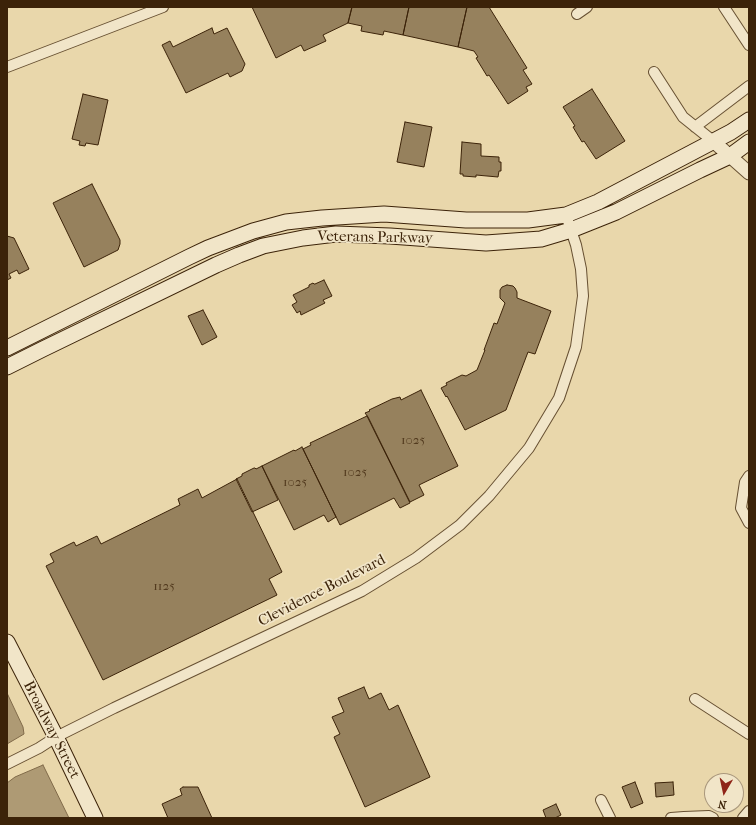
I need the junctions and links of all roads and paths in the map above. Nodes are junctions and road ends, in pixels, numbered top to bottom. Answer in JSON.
{"nodes":[{"id":1,"x":163,"y":7,"type":"edge"},
{"id":2,"x":587,"y":7,"type":"edge"},
{"id":3,"x":724,"y":7,"type":"edge"},
{"id":4,"x":577,"y":14,"type":"dead end"},
{"id":5,"x":749,"y":45,"type":"edge"},
{"id":6,"x":7,"y":67,"type":"edge"},
{"id":7,"x":654,"y":72,"type":"dead end"},
{"id":8,"x":749,"y":86,"type":"edge"},
{"id":9,"x":749,"y":120,"type":"edge"},
{"id":10,"x":696,"y":127,"type":"junction"},
{"id":11,"x":714,"y":141,"type":"junction"},
{"id":12,"x":749,"y":142,"type":"edge"},
{"id":13,"x":730,"y":156,"type":"junction"},
{"id":14,"x":749,"y":173,"type":"edge"},
{"id":15,"x":566,"y":215,"type":"junction"},
{"id":16,"x":571,"y":230,"type":"junction"},
{"id":17,"x":208,"y":248,"type":"junction"},
{"id":18,"x":216,"y":265,"type":"junction"},
{"id":19,"x":7,"y":348,"type":"edge"},
{"id":20,"x":7,"y":367,"type":"edge"},
{"id":21,"x":749,"y":476,"type":"edge"},
{"id":22,"x":749,"y":523,"type":"edge"},
{"id":23,"x":7,"y":642,"type":"edge"},
{"id":24,"x":695,"y":699,"type":"dead end"},
{"id":25,"x":749,"y":734,"type":"edge"},
{"id":26,"x":56,"y":737,"type":"junction"},
{"id":27,"x":7,"y":764,"type":"edge"},
{"id":28,"x":601,"y":800,"type":"dead end"},
{"id":29,"x":749,"y":811,"type":"edge"},
{"id":30,"x":95,"y":818,"type":"edge"},
{"id":31,"x":610,"y":818,"type":"edge"},
{"id":32,"x":670,"y":818,"type":"edge"},
{"id":33,"x":713,"y":818,"type":"edge"},
{"id":34,"x":743,"y":818,"type":"edge"}],
"edges":[{"from":1,"to":6,"type":"street"},
{"from":2,"to":4,"type":"street"},
{"from":3,"to":5,"type":"street"},
{"from":7,"to":10,"type":"street"},
{"from":8,"to":10,"type":"street"},
{"from":9,"to":11,"type":"main road","name":"Veterans Parkway"},
{"from":10,"to":11,"type":"street"},
{"from":11,"to":13,"type":"street"},
{"from":11,"to":15,"type":"main road","name":"Veterans Parkway"},
{"from":12,"to":13,"type":"main road","name":"Veterans Parkway"},
{"from":13,"to":14,"type":"street"},
{"from":13,"to":16,"type":"main road","name":"Veterans Parkway"},
{"from":15,"to":16,"type":"street","name":"Clevidence Boulevard"},
{"from":15,"to":17,"type":"main road","name":"Veterans Parkway"},
{"from":16,"to":18,"type":"main road","name":"Veterans Parkway"},
{"from":16,"to":26,"type":"street","name":"Clevidence Boulevard"},
{"from":17,"to":18,"type":"street"},
{"from":17,"to":19,"type":"main road","name":"Veterans Parkway"},
{"from":18,"to":20,"type":"main road","name":"Veterans Parkway"},
{"from":21,"to":22,"type":"street"},
{"from":23,"to":26,"type":"main road","name":"Broadway Street"},
{"from":24,"to":25,"type":"street"},
{"from":26,"to":27,"type":"street","name":"Clevidence Boulevard"},
{"from":26,"to":30,"type":"main road","name":"Broadway Street"},
{"from":28,"to":31,"type":"street"},
{"from":29,"to":34,"type":"street"},
{"from":32,"to":33,"type":"street"}]}
